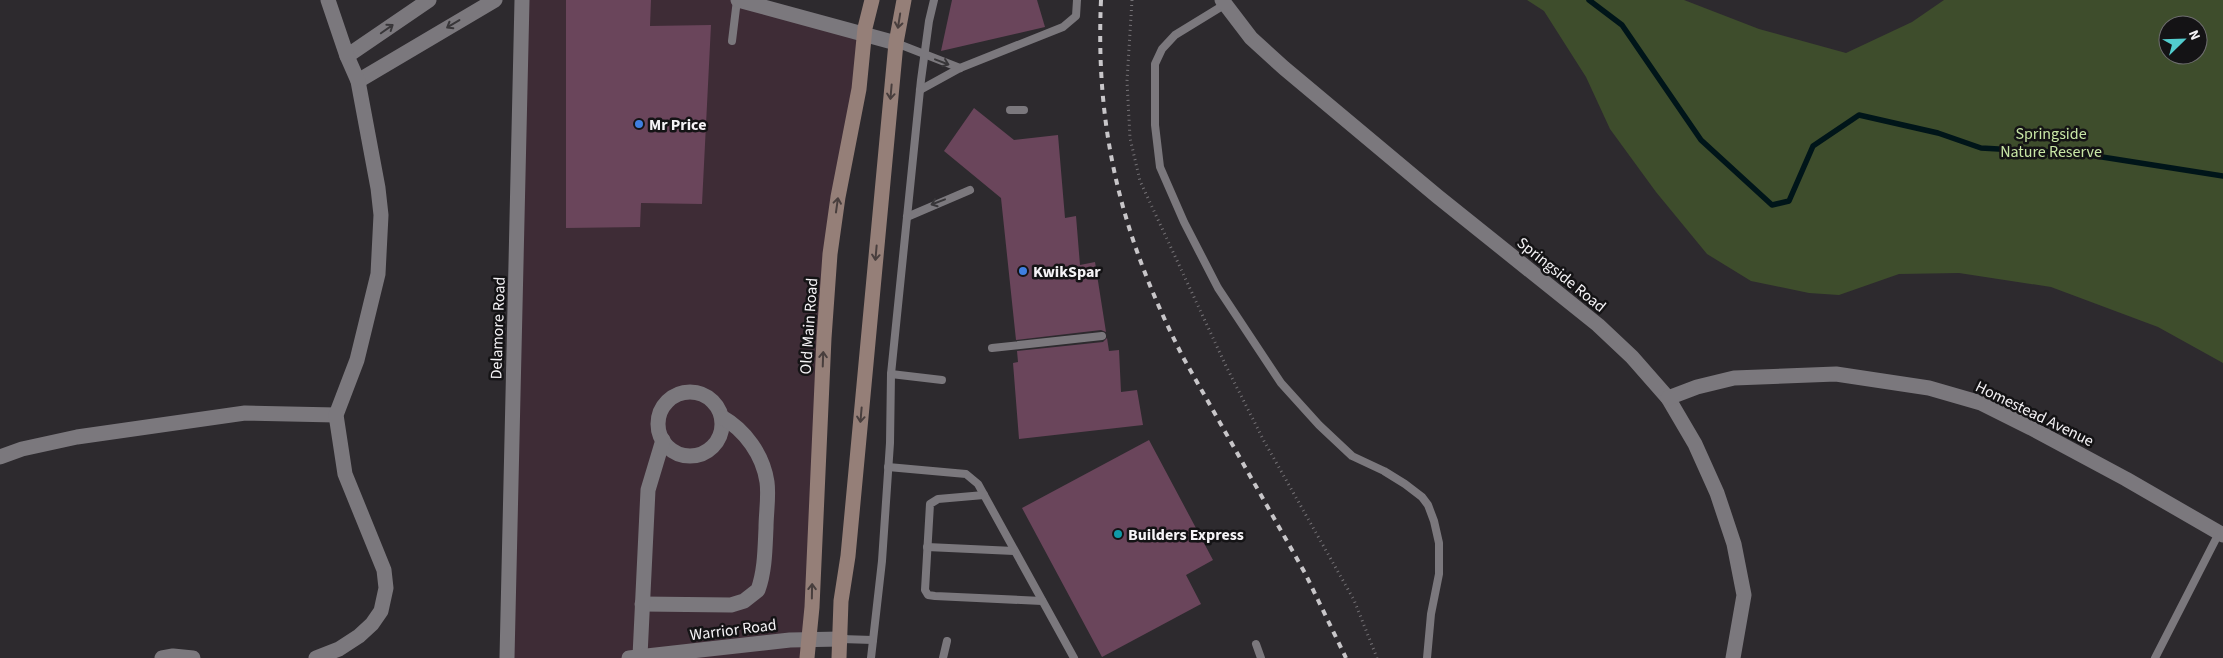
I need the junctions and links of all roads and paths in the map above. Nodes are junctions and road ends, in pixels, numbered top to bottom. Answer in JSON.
{"nodes":[{"id":1,"x":328,"y":0,"type":"edge"},
{"id":2,"x":429,"y":0,"type":"edge"},
{"id":3,"x":495,"y":0,"type":"edge"},
{"id":4,"x":522,"y":0,"type":"edge"},
{"id":5,"x":738,"y":0,"type":"edge"},
{"id":6,"x":872,"y":0,"type":"edge"},
{"id":7,"x":904,"y":0,"type":"edge"},
{"id":8,"x":934,"y":0,"type":"edge"},
{"id":9,"x":1077,"y":0,"type":"edge"},
{"id":10,"x":1132,"y":0,"type":"edge"},
{"id":11,"x":1223,"y":2,"type":"edge"},
{"id":12,"x":865,"y":35,"type":"junction"},
{"id":13,"x":732,"y":42,"type":"dead end"},
{"id":14,"x":896,"y":43,"type":"junction"},
{"id":15,"x":924,"y":54,"type":"junction"},
{"id":16,"x":347,"y":56,"type":"junction"},
{"id":17,"x":960,"y":68,"type":"junction"},
{"id":18,"x":358,"y":81,"type":"junction"},
{"id":19,"x":920,"y":90,"type":"junction"},
{"id":20,"x":1010,"y":110,"type":"dead end"},
{"id":21,"x":1024,"y":110,"type":"dead end"},
{"id":22,"x":970,"y":190,"type":"dead end"},
{"id":23,"x":907,"y":217,"type":"junction"},
{"id":24,"x":1102,"y":336,"type":"dead end"},
{"id":25,"x":992,"y":348,"type":"dead end"},
{"id":26,"x":892,"y":374,"type":"junction"},
{"id":27,"x":942,"y":380,"type":"dead end"},
{"id":28,"x":1668,"y":398,"type":"junction"},
{"id":29,"x":336,"y":415,"type":"junction"},
{"id":30,"x":722,"y":417,"type":"junction"},
{"id":31,"x":663,"y":440,"type":"junction"},
{"id":32,"x":0,"y":457,"type":"edge"},
{"id":33,"x":888,"y":467,"type":"junction"},
{"id":34,"x":984,"y":495,"type":"junction"},
{"id":35,"x":2221,"y":534,"type":"edge"},
{"id":36,"x":927,"y":547,"type":"junction"},
{"id":37,"x":1014,"y":552,"type":"junction"},
{"id":38,"x":1042,"y":601,"type":"junction"},
{"id":39,"x":642,"y":604,"type":"junction"},
{"id":40,"x":841,"y":639,"type":"junction"},
{"id":41,"x":810,"y":640,"type":"junction"},
{"id":42,"x":873,"y":640,"type":"junction"},
{"id":43,"x":947,"y":641,"type":"dead end"},
{"id":44,"x":1256,"y":644,"type":"dead end"},
{"id":45,"x":640,"y":657,"type":"edge"},
{"id":46,"x":162,"y":658,"type":"edge"},
{"id":47,"x":193,"y":658,"type":"edge"},
{"id":48,"x":316,"y":658,"type":"edge"},
{"id":49,"x":507,"y":658,"type":"edge"},
{"id":50,"x":807,"y":658,"type":"edge"},
{"id":51,"x":839,"y":658,"type":"edge"},
{"id":52,"x":871,"y":658,"type":"edge"},
{"id":53,"x":944,"y":658,"type":"edge"},
{"id":54,"x":1074,"y":658,"type":"edge"},
{"id":55,"x":1261,"y":658,"type":"edge"},
{"id":56,"x":1377,"y":658,"type":"edge"},
{"id":57,"x":1426,"y":658,"type":"edge"},
{"id":58,"x":1733,"y":658,"type":"edge"},
{"id":59,"x":2155,"y":658,"type":"edge"}],
"edges":[{"from":1,"to":16,"type":"street"},
{"from":16,"to":2,"type":"street","one_way":true},
{"from":3,"to":18,"type":"street","one_way":true},
{"from":4,"to":49,"type":"street","name":"Delamore Road"},
{"from":5,"to":12,"type":"street"},
{"from":5,"to":13,"type":"lane"},
{"from":6,"to":12,"type":"main road","name":"Old Main Road"},
{"from":7,"to":14,"type":"main road","one_way":true},
{"from":8,"to":15,"type":"lane"},
{"from":9,"to":17,"type":"lane"},
{"from":10,"to":56,"type":"path"},
{"from":11,"to":28,"type":"street","name":"Springside Road"},
{"from":11,"to":57,"type":"lane"},
{"from":12,"to":14,"type":"street"},
{"from":41,"to":12,"type":"main road","name":"Old Main Road","one_way":true},
{"from":14,"to":15,"type":"lane"},
{"from":14,"to":40,"type":"main road","one_way":true},
{"from":15,"to":17,"type":"lane","one_way":true},
{"from":15,"to":19,"type":"lane"},
{"from":16,"to":18,"type":"street"},
{"from":17,"to":19,"type":"lane"},
{"from":18,"to":29,"type":"street"},
{"from":19,"to":23,"type":"lane"},
{"from":20,"to":21,"type":"lane"},
{"from":22,"to":23,"type":"lane","one_way":true},
{"from":23,"to":26,"type":"lane"},
{"from":24,"to":25,"type":"lane"},
{"from":26,"to":27,"type":"lane"},
{"from":26,"to":33,"type":"lane"},
{"from":28,"to":35,"type":"street","name":"Homestead Avenue"},
{"from":28,"to":58,"type":"street","name":"Springside Road"},
{"from":29,"to":32,"type":"street"},
{"from":29,"to":48,"type":"street"},
{"from":30,"to":31,"type":"street"},
{"from":30,"to":31,"type":"street"},
{"from":30,"to":39,"type":"street"},
{"from":31,"to":39,"type":"street"},
{"from":33,"to":34,"type":"lane"},
{"from":33,"to":42,"type":"lane"},
{"from":34,"to":36,"type":"lane"},
{"from":34,"to":37,"type":"lane"},
{"from":35,"to":59,"type":"lane"},
{"from":36,"to":37,"type":"lane"},
{"from":36,"to":38,"type":"lane"},
{"from":37,"to":38,"type":"lane"},
{"from":38,"to":54,"type":"lane"},
{"from":39,"to":45,"type":"street"},
{"from":40,"to":41,"type":"street","name":"Warrior Road"},
{"from":40,"to":42,"type":"lane"},
{"from":40,"to":51,"type":"main road"},
{"from":41,"to":45,"type":"street","name":"Warrior Road"},
{"from":41,"to":50,"type":"main road","name":"Old Main Road"},
{"from":42,"to":52,"type":"lane"},
{"from":43,"to":53,"type":"lane"},
{"from":44,"to":55,"type":"lane"},
{"from":46,"to":47,"type":"street"}]}
